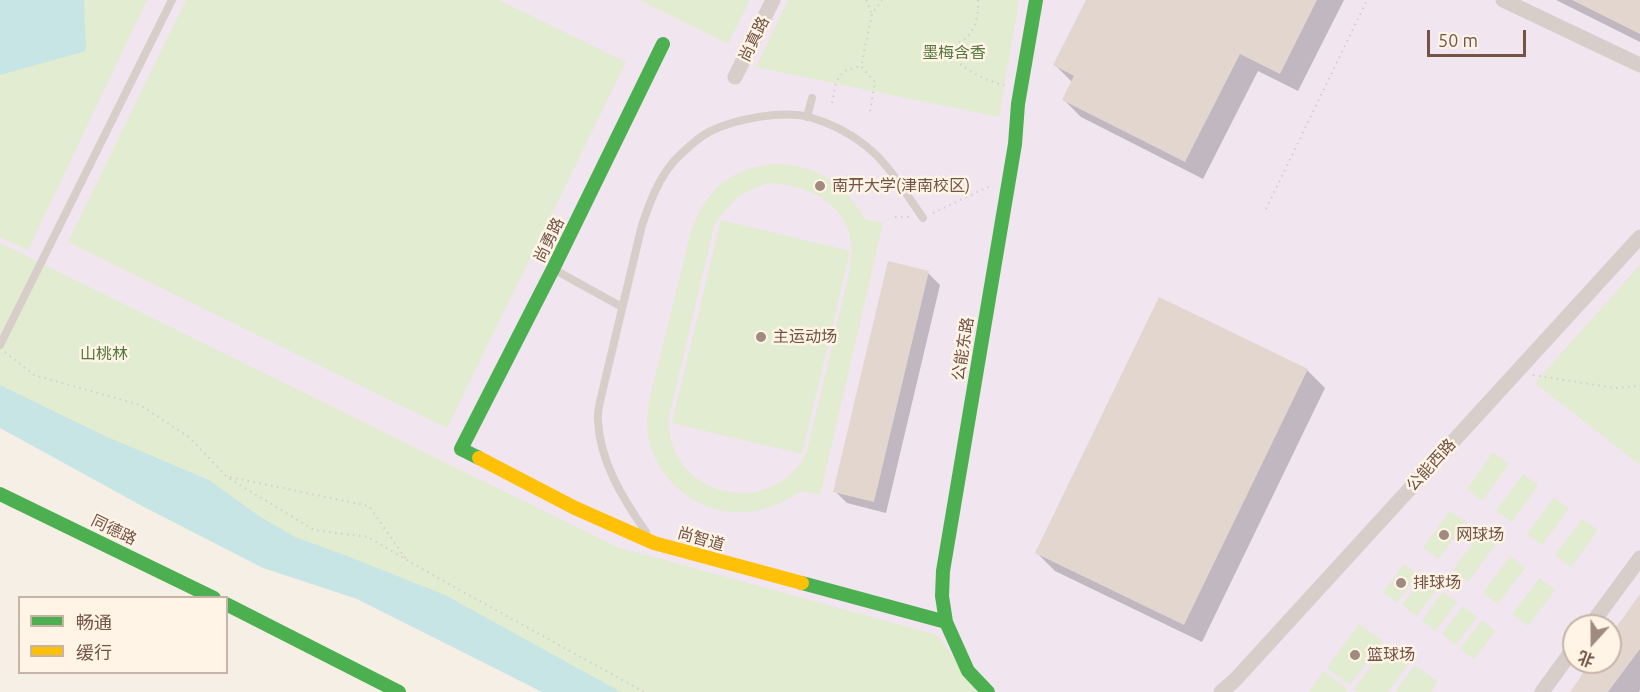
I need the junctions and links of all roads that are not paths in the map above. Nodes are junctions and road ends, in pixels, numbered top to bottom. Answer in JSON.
{"nodes":[{"id":1,"x":172,"y":0,"type":"edge"},
{"id":2,"x":773,"y":0,"type":"edge"},
{"id":3,"x":1036,"y":0,"type":"edge"},
{"id":4,"x":1503,"y":0,"type":"edge"},
{"id":5,"x":663,"y":44,"type":"dead end"},
{"id":6,"x":1640,"y":65,"type":"edge"},
{"id":7,"x":735,"y":77,"type":"dead end"},
{"id":8,"x":812,"y":98,"type":"dead end"},
{"id":9,"x":807,"y":117,"type":"junction"},
{"id":10,"x":923,"y":218,"type":"road end"},
{"id":11,"x":1640,"y":237,"type":"edge"},
{"id":12,"x":553,"y":269,"type":"junction"},
{"id":13,"x":622,"y":307,"type":"junction"},
{"id":14,"x":0,"y":347,"type":"edge"},
{"id":15,"x":461,"y":449,"type":"joint"},
{"id":16,"x":0,"y":494,"type":"edge"},
{"id":17,"x":0,"y":507,"type":"edge"},
{"id":18,"x":654,"y":543,"type":"junction"},
{"id":19,"x":1640,"y":558,"type":"edge"},
{"id":20,"x":182,"y":596,"type":"edge"},
{"id":21,"x":212,"y":596,"type":"edge"},
{"id":22,"x":228,"y":605,"type":"edge"},
{"id":23,"x":1599,"y":614,"type":"edge"},
{"id":24,"x":228,"y":619,"type":"edge"},
{"id":25,"x":946,"y":622,"type":"junction"},
{"id":26,"x":1562,"y":664,"type":"edge"},
{"id":27,"x":370,"y":686,"type":"edge"},
{"id":28,"x":389,"y":690,"type":"edge"},
{"id":29,"x":988,"y":692,"type":"edge"},
{"id":30,"x":1221,"y":692,"type":"edge"},
{"id":31,"x":1542,"y":692,"type":"edge"}],
"edges":[{"from":1,"to":14,"type":"lane"},
{"from":2,"to":7,"type":"street","name":"尚真路"},
{"from":3,"to":25,"type":"street","name":"公能东路"},
{"from":4,"to":6,"type":"street"},
{"from":5,"to":12,"type":"street","name":"尚勇路"},
{"from":8,"to":9,"type":"lane"},
{"from":9,"to":10,"type":"lane"},
{"from":9,"to":13,"type":"lane"},
{"from":11,"to":30,"type":"street","name":"公能西路"},
{"from":12,"to":13,"type":"lane"},
{"from":12,"to":15,"type":"street","name":"尚勇路"},
{"from":13,"to":18,"type":"lane"},
{"from":15,"to":18,"type":"street","name":"尚智道"},
{"from":16,"to":21,"type":"street","name":"同德路"},
{"from":17,"to":20,"type":"street","name":"同德路"},
{"from":18,"to":25,"type":"street","name":"尚智道"},
{"from":19,"to":23,"type":"street"},
{"from":22,"to":27,"type":"street"},
{"from":24,"to":27,"type":"street"},
{"from":25,"to":29,"type":"street","name":"公能东路"},
{"from":26,"to":31,"type":"street"},
{"from":27,"to":28,"type":"street"}]}
